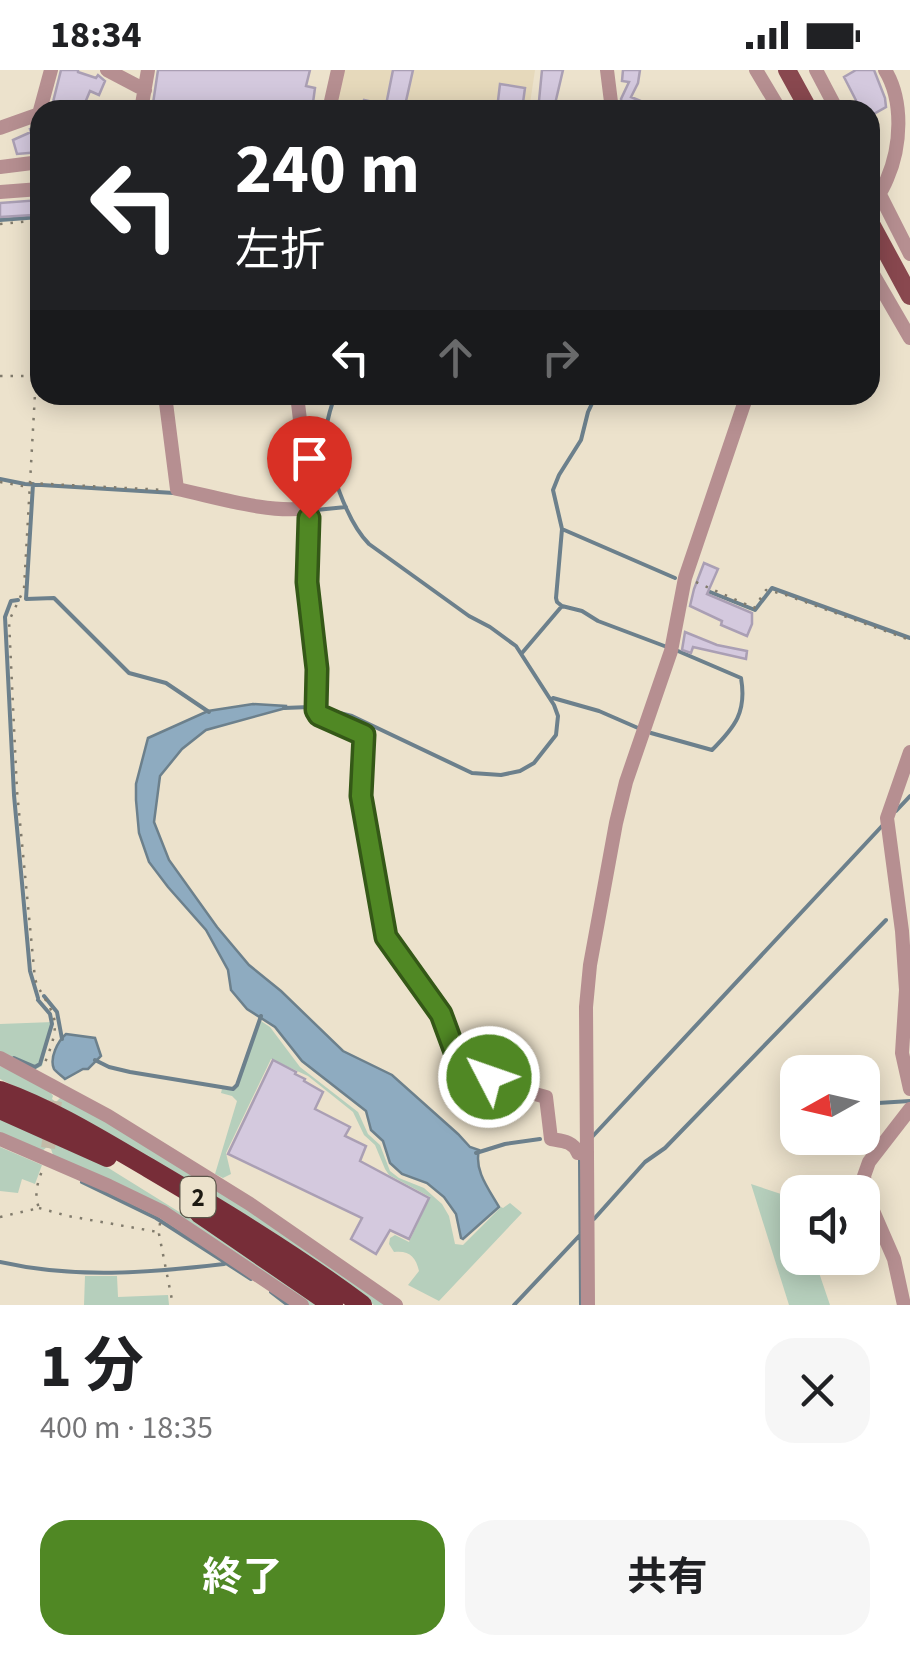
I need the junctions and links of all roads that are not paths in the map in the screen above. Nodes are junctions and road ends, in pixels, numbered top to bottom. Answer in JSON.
{"nodes":[{"id":1,"x":51,"y":70,"type":"edge"},
{"id":2,"x":107,"y":70,"type":"edge"},
{"id":3,"x":148,"y":70,"type":"edge"},
{"id":4,"x":338,"y":70,"type":"edge"},
{"id":5,"x":608,"y":70,"type":"edge"},
{"id":6,"x":756,"y":70,"type":"edge"},
{"id":7,"x":787,"y":70,"type":"edge"},
{"id":8,"x":816,"y":70,"type":"edge"},
{"id":9,"x":885,"y":70,"type":"edge"},
{"id":10,"x":145,"y":90,"type":"junction"},
{"id":11,"x":43,"y":100,"type":"edge"},
{"id":12,"x":144,"y":100,"type":"edge"},
{"id":13,"x":331,"y":100,"type":"edge"},
{"id":14,"x":611,"y":100,"type":"edge"},
{"id":15,"x":774,"y":100,"type":"edge"},
{"id":16,"x":804,"y":100,"type":"edge"},
{"id":17,"x":832,"y":100,"type":"edge"},
{"id":18,"x":30,"y":117,"type":"edge"},
{"id":19,"x":0,"y":128,"type":"edge"},
{"id":20,"x":30,"y":163,"type":"edge"},
{"id":21,"x":0,"y":167,"type":"edge"},
{"id":22,"x":30,"y":190,"type":"edge"},
{"id":23,"x":0,"y":192,"type":"edge"},
{"id":24,"x":880,"y":194,"type":"edge"},
{"id":25,"x":880,"y":216,"type":"edge"},
{"id":26,"x":880,"y":223,"type":"edge"},
{"id":27,"x":910,"y":254,"type":"edge"},
{"id":28,"x":880,"y":286,"type":"edge"},
{"id":29,"x":910,"y":296,"type":"edge"},
{"id":30,"x":910,"y":338,"type":"edge"},
{"id":31,"x":165,"y":405,"type":"edge"},
{"id":32,"x":298,"y":405,"type":"edge"},
{"id":33,"x":745,"y":405,"type":"edge"},
{"id":34,"x":308,"y":508,"type":"junction"},
{"id":35,"x":910,"y":752,"type":"edge"},
{"id":36,"x":0,"y":1058,"type":"edge"},
{"id":37,"x":910,"y":1089,"type":"edge"},
{"id":38,"x":0,"y":1091,"type":"edge"},
{"id":39,"x":0,"y":1109,"type":"edge"},
{"id":40,"x":910,"y":1109,"type":"edge"},
{"id":41,"x":0,"y":1139,"type":"edge"},
{"id":42,"x":582,"y":1152,"type":"junction"},
{"id":43,"x":118,"y":1162,"type":"junction"},
{"id":44,"x":302,"y":1305,"type":"edge"},
{"id":45,"x":334,"y":1305,"type":"edge"},
{"id":46,"x":362,"y":1305,"type":"edge"},
{"id":47,"x":396,"y":1305,"type":"edge"},
{"id":48,"x":588,"y":1305,"type":"edge"},
{"id":49,"x":904,"y":1305,"type":"edge"}],
"edges":[{"from":1,"to":11,"type":"street"},
{"from":2,"to":10,"type":"street"},
{"from":3,"to":10,"type":"street"},
{"from":4,"to":13,"type":"street"},
{"from":5,"to":14,"type":"street"},
{"from":6,"to":15,"type":"street"},
{"from":7,"to":16,"type":"main road"},
{"from":8,"to":17,"type":"street"},
{"from":9,"to":24,"type":"street"},
{"from":10,"to":12,"type":"street"},
{"from":18,"to":19,"type":"street"},
{"from":20,"to":21,"type":"street"},
{"from":22,"to":23,"type":"street"},
{"from":25,"to":27,"type":"street"},
{"from":26,"to":29,"type":"main road"},
{"from":28,"to":30,"type":"street"},
{"from":31,"to":34,"type":"street"},
{"from":32,"to":34,"type":"street"},
{"from":33,"to":42,"type":"street"},
{"from":34,"to":42,"type":"street"},
{"from":35,"to":37,"type":"street"},
{"from":36,"to":47,"type":"street"},
{"from":38,"to":43,"type":"highway","number":"2"},
{"from":38,"to":46,"type":"highway","number":"2"},
{"from":39,"to":43,"type":"highway"},
{"from":40,"to":49,"type":"street"},
{"from":41,"to":44,"type":"street"},
{"from":42,"to":48,"type":"street"},
{"from":43,"to":45,"type":"highway","number":"2"}]}
